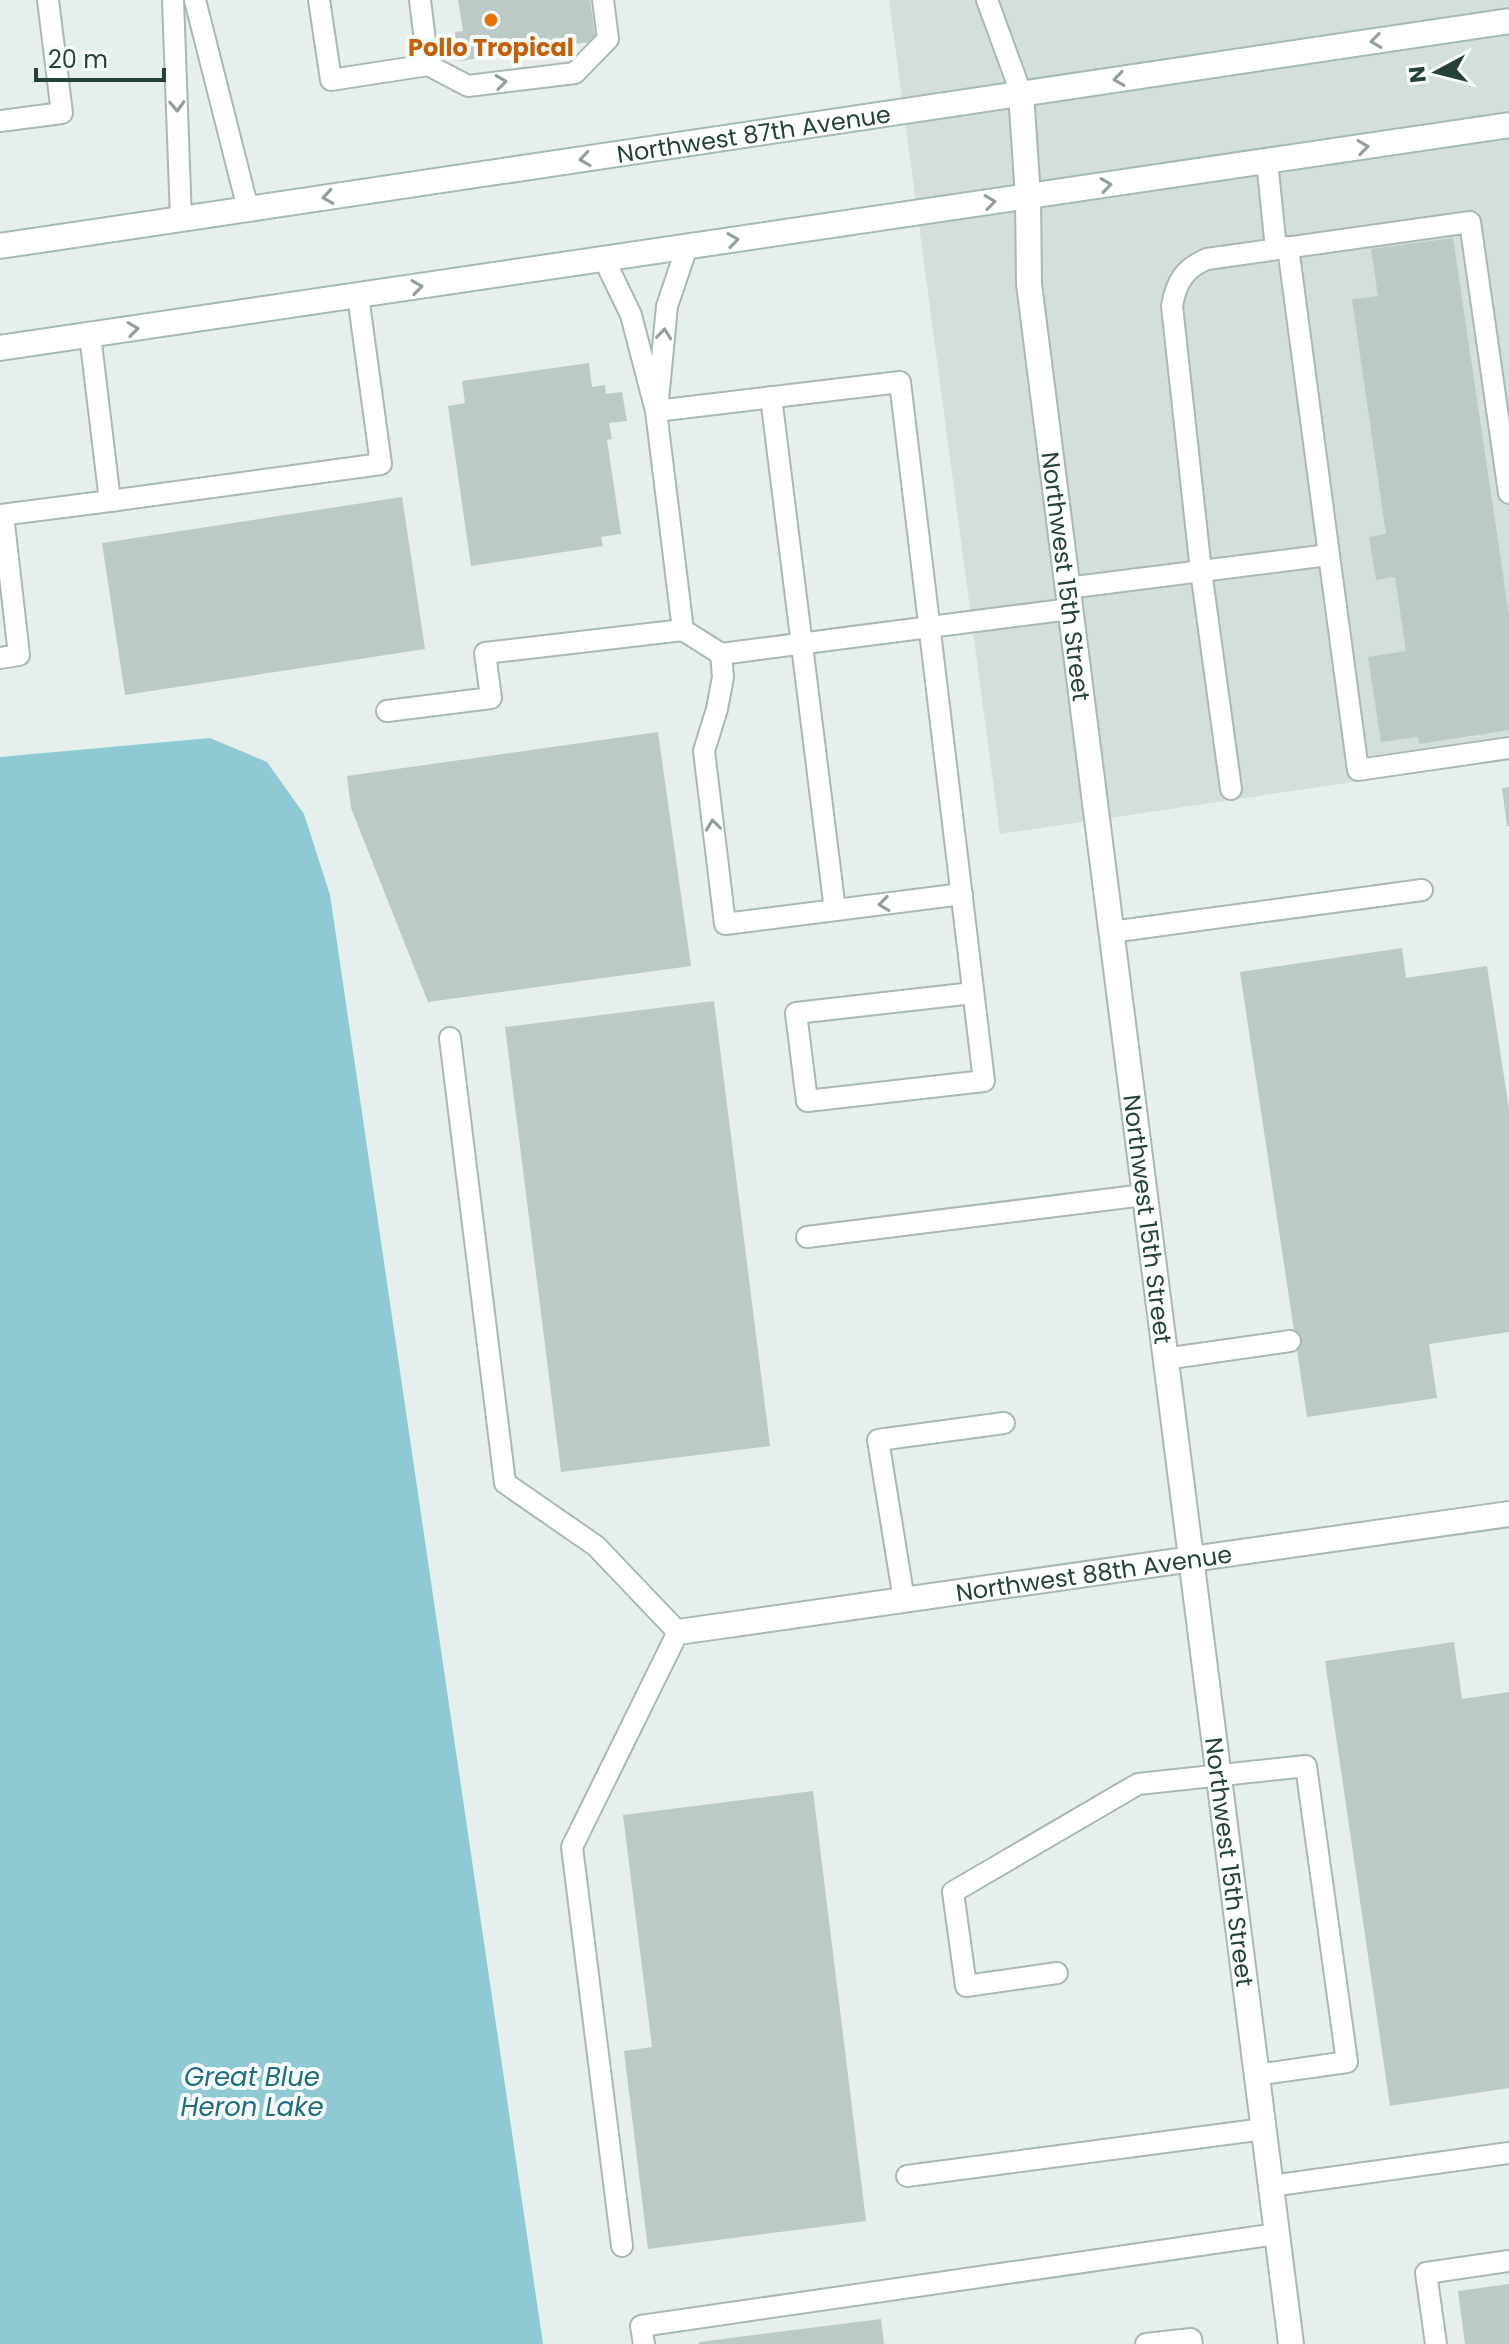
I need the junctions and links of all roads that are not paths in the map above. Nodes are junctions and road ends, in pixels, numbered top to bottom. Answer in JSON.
{"nodes":[{"id":1,"x":48,"y":0,"type":"edge"},
{"id":2,"x":173,"y":0,"type":"edge"},
{"id":3,"x":195,"y":0,"type":"edge"},
{"id":4,"x":319,"y":0,"type":"edge"},
{"id":5,"x":420,"y":0,"type":"edge"},
{"id":6,"x":603,"y":0,"type":"edge"},
{"id":7,"x":987,"y":0,"type":"edge"},
{"id":8,"x":1509,"y":21,"type":"edge"},
{"id":9,"x":428,"y":65,"type":"junction"},
{"id":10,"x":1021,"y":93,"type":"junction"},
{"id":11,"x":0,"y":121,"type":"edge"},
{"id":12,"x":1509,"y":125,"type":"edge"},
{"id":13,"x":1267,"y":161,"type":"junction"},
{"id":14,"x":1028,"y":197,"type":"junction"},
{"id":15,"x":248,"y":209,"type":"junction"},
{"id":16,"x":181,"y":219,"type":"junction"},
{"id":17,"x":0,"y":246,"type":"edge"},
{"id":18,"x":687,"y":247,"type":"junction"},
{"id":19,"x":1282,"y":248,"type":"junction"},
{"id":20,"x":604,"y":259,"type":"junction"},
{"id":21,"x":358,"y":296,"type":"junction"},
{"id":22,"x":90,"y":335,"type":"junction"},
{"id":23,"x":0,"y":348,"type":"edge"},
{"id":24,"x":771,"y":397,"type":"junction"},
{"id":25,"x":656,"y":411,"type":"junction"},
{"id":26,"x":1509,"y":493,"type":"edge"},
{"id":27,"x":110,"y":501,"type":"junction"},
{"id":28,"x":1,"y":515,"type":"edge"},
{"id":29,"x":1329,"y":555,"type":"junction"},
{"id":30,"x":1201,"y":571,"type":"junction"},
{"id":31,"x":1068,"y":599,"type":"junction"},
{"id":32,"x":930,"y":627,"type":"junction"},
{"id":33,"x":683,"y":630,"type":"junction"},
{"id":34,"x":801,"y":643,"type":"junction"},
{"id":35,"x":721,"y":654,"type":"junction"},
{"id":36,"x":0,"y":658,"type":"edge"},
{"id":37,"x":387,"y":711,"type":"dead end"},
{"id":38,"x":1509,"y":748,"type":"edge"},
{"id":39,"x":1231,"y":789,"type":"dead end"},
{"id":40,"x":1422,"y":890,"type":"dead end"},
{"id":41,"x":962,"y":894,"type":"junction"},
{"id":42,"x":835,"y":910,"type":"junction"},
{"id":43,"x":1111,"y":932,"type":"junction"},
{"id":44,"x":973,"y":993,"type":"junction"},
{"id":45,"x":450,"y":1038,"type":"dead end"},
{"id":46,"x":1144,"y":1195,"type":"junction"},
{"id":47,"x":807,"y":1237,"type":"dead end"},
{"id":48,"x":1290,"y":1341,"type":"dead end"},
{"id":49,"x":1164,"y":1359,"type":"junction"},
{"id":50,"x":1004,"y":1423,"type":"dead end"},
{"id":51,"x":1509,"y":1514,"type":"edge"},
{"id":52,"x":1189,"y":1559,"type":"junction"},
{"id":53,"x":904,"y":1600,"type":"junction"},
{"id":54,"x":678,"y":1632,"type":"junction"},
{"id":55,"x":1218,"y":1775,"type":"junction"},
{"id":56,"x":1057,"y":1973,"type":"dead end"},
{"id":57,"x":1256,"y":2075,"type":"junction"},
{"id":58,"x":1264,"y":2129,"type":"junction"},
{"id":59,"x":1509,"y":2153,"type":"edge"},
{"id":60,"x":907,"y":2176,"type":"dead end"},
{"id":61,"x":1270,"y":2186,"type":"junction"},
{"id":62,"x":1277,"y":2234,"type":"junction"},
{"id":63,"x":622,"y":2246,"type":"dead end"},
{"id":64,"x":1509,"y":2261,"type":"edge"},
{"id":65,"x":644,"y":2344,"type":"edge"},
{"id":66,"x":1146,"y":2344,"type":"edge"},
{"id":67,"x":1192,"y":2344,"type":"edge"},
{"id":68,"x":1291,"y":2344,"type":"edge"},
{"id":69,"x":1436,"y":2344,"type":"edge"}],
"edges":[{"from":1,"to":11,"type":"lane"},
{"from":2,"to":16,"type":"lane","one_way":true},
{"from":3,"to":15,"type":"lane"},
{"from":4,"to":9,"type":"lane"},
{"from":5,"to":9,"type":"lane"},
{"from":9,"to":6,"type":"lane","one_way":true},
{"from":7,"to":10,"type":"lane"},
{"from":8,"to":10,"type":"street","name":"Northwest 87th Avenue","one_way":true},
{"from":10,"to":14,"type":"street","name":"Northwest 15th Street"},
{"from":10,"to":15,"type":"street","name":"Northwest 87th Avenue","one_way":true},
{"from":13,"to":12,"type":"street","one_way":true},
{"from":14,"to":13,"type":"street","one_way":true},
{"from":13,"to":19,"type":"lane"},
{"from":18,"to":14,"type":"street","one_way":true},
{"from":14,"to":31,"type":"street","name":"Northwest 15th Street"},
{"from":15,"to":16,"type":"street","name":"Northwest 87th Avenue"},
{"from":16,"to":17,"type":"street","name":"Northwest 87th Avenue"},
{"from":18,"to":20,"type":"street"},
{"from":25,"to":18,"type":"lane","one_way":true},
{"from":19,"to":26,"type":"lane"},
{"from":19,"to":29,"type":"lane"},
{"from":19,"to":30,"type":"lane"},
{"from":21,"to":20,"type":"street","one_way":true},
{"from":20,"to":25,"type":"lane"},
{"from":22,"to":21,"type":"street","one_way":true},
{"from":21,"to":27,"type":"lane"},
{"from":22,"to":23,"type":"street"},
{"from":22,"to":27,"type":"lane"},
{"from":24,"to":25,"type":"lane"},
{"from":24,"to":32,"type":"lane"},
{"from":24,"to":34,"type":"lane"},
{"from":25,"to":33,"type":"lane"},
{"from":27,"to":28,"type":"lane"},
{"from":28,"to":36,"type":"lane"},
{"from":29,"to":30,"type":"lane"},
{"from":29,"to":38,"type":"lane"},
{"from":30,"to":31,"type":"lane"},
{"from":30,"to":39,"type":"lane"},
{"from":31,"to":32,"type":"lane"},
{"from":31,"to":43,"type":"street","name":"Northwest 15th Street"},
{"from":32,"to":34,"type":"lane"},
{"from":32,"to":41,"type":"lane"},
{"from":33,"to":35,"type":"lane"},
{"from":33,"to":37,"type":"lane"},
{"from":34,"to":35,"type":"lane"},
{"from":34,"to":42,"type":"lane"},
{"from":42,"to":35,"type":"lane","one_way":true},
{"from":40,"to":43,"type":"lane"},
{"from":41,"to":42,"type":"lane","one_way":true},
{"from":41,"to":44,"type":"lane"},
{"from":43,"to":46,"type":"street","name":"Northwest 15th Street"},
{"from":44,"to":44,"type":"lane"},
{"from":45,"to":54,"type":"lane"},
{"from":46,"to":47,"type":"lane"},
{"from":46,"to":49,"type":"street","name":"Northwest 15th Street"},
{"from":48,"to":49,"type":"lane"},
{"from":49,"to":52,"type":"street","name":"Northwest 15th Street"},
{"from":50,"to":53,"type":"lane"},
{"from":51,"to":52,"type":"street","name":"Northwest 88th Avenue"},
{"from":52,"to":53,"type":"street","name":"Northwest 88th Avenue"},
{"from":52,"to":55,"type":"street","name":"Northwest 15th Street"},
{"from":53,"to":54,"type":"street","name":"Northwest 88th Avenue"},
{"from":54,"to":63,"type":"lane"},
{"from":55,"to":56,"type":"lane"},
{"from":55,"to":57,"type":"street","name":"Northwest 15th Street"},
{"from":55,"to":57,"type":"lane"},
{"from":57,"to":58,"type":"street","name":"Northwest 15th Street"},
{"from":58,"to":60,"type":"lane"},
{"from":58,"to":61,"type":"street","name":"Northwest 15th Street"},
{"from":59,"to":61,"type":"lane"},
{"from":61,"to":62,"type":"street","name":"Northwest 15th Street"},
{"from":62,"to":65,"type":"lane"},
{"from":62,"to":68,"type":"street","name":"Northwest 15th Street"},
{"from":64,"to":69,"type":"lane"},
{"from":66,"to":67,"type":"lane"}]}
